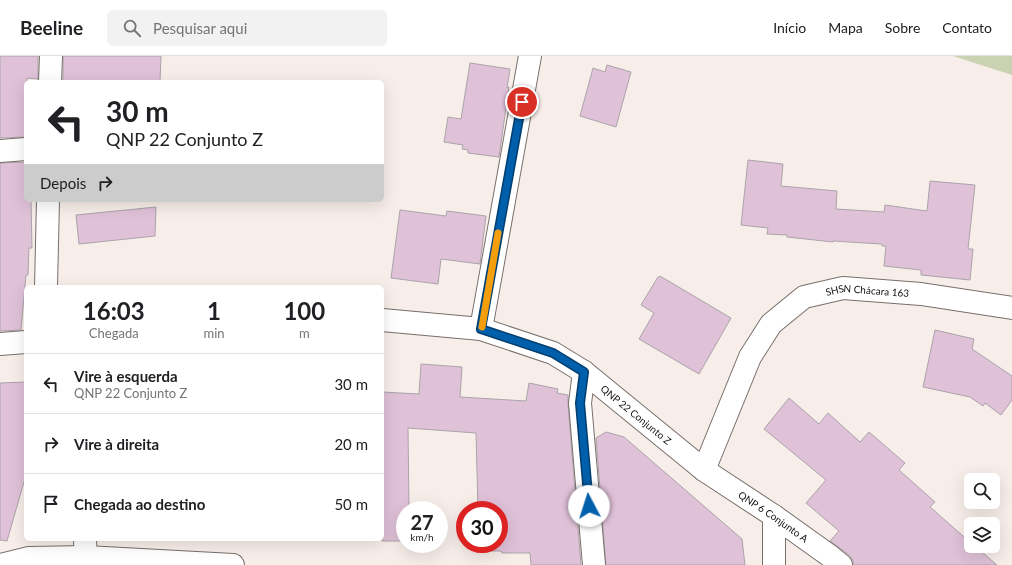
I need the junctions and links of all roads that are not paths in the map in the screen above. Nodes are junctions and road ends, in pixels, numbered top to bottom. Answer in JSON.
{"nodes":[{"id":1,"x":51,"y":56,"type":"edge"},
{"id":2,"x":530,"y":56,"type":"edge"},
{"id":3,"x":50,"y":80,"type":"edge"},
{"id":4,"x":24,"y":150,"type":"edge"},
{"id":5,"x":0,"y":151,"type":"edge"},
{"id":6,"x":48,"y":202,"type":"edge"},
{"id":7,"x":46,"y":285,"type":"edge"},
{"id":8,"x":1012,"y":308,"type":"edge"},
{"id":9,"x":384,"y":320,"type":"edge"},
{"id":10,"x":481,"y":329,"type":"junction"},
{"id":11,"x":24,"y":342,"type":"edge"},
{"id":12,"x":0,"y":344,"type":"edge"},
{"id":13,"x":584,"y":372,"type":"junction"},
{"id":14,"x":704,"y":470,"type":"junction"},
{"id":15,"x":774,"y":516,"type":"junction"},
{"id":16,"x":86,"y":554,"type":"edge"},
{"id":17,"x":0,"y":565,"type":"edge"},
{"id":18,"x":233,"y":565,"type":"edge"},
{"id":19,"x":594,"y":565,"type":"edge"},
{"id":20,"x":774,"y":565,"type":"edge"},
{"id":21,"x":841,"y":565,"type":"edge"}],
"edges":[{"from":1,"to":3,"type":"street"},
{"from":2,"to":10,"type":"street"},
{"from":4,"to":5,"type":"street"},
{"from":6,"to":7,"type":"street"},
{"from":8,"to":14,"type":"street","name":"SHSN Chácara 163"},
{"from":9,"to":10,"type":"street","name":"QNP 22 Conjunto Z"},
{"from":10,"to":13,"type":"street","name":"QNP 22 Conjunto Z"},
{"from":11,"to":12,"type":"street"},
{"from":13,"to":14,"type":"street","name":"QNP 22 Conjunto Z"},
{"from":13,"to":19,"type":"street"},
{"from":14,"to":15,"type":"street","name":"QNP 6 Conjunto A"},
{"from":15,"to":20,"type":"street"},
{"from":15,"to":21,"type":"street","name":"QNP 6 Conjunto A"},
{"from":16,"to":17,"type":"street"},
{"from":16,"to":18,"type":"street"}]}
